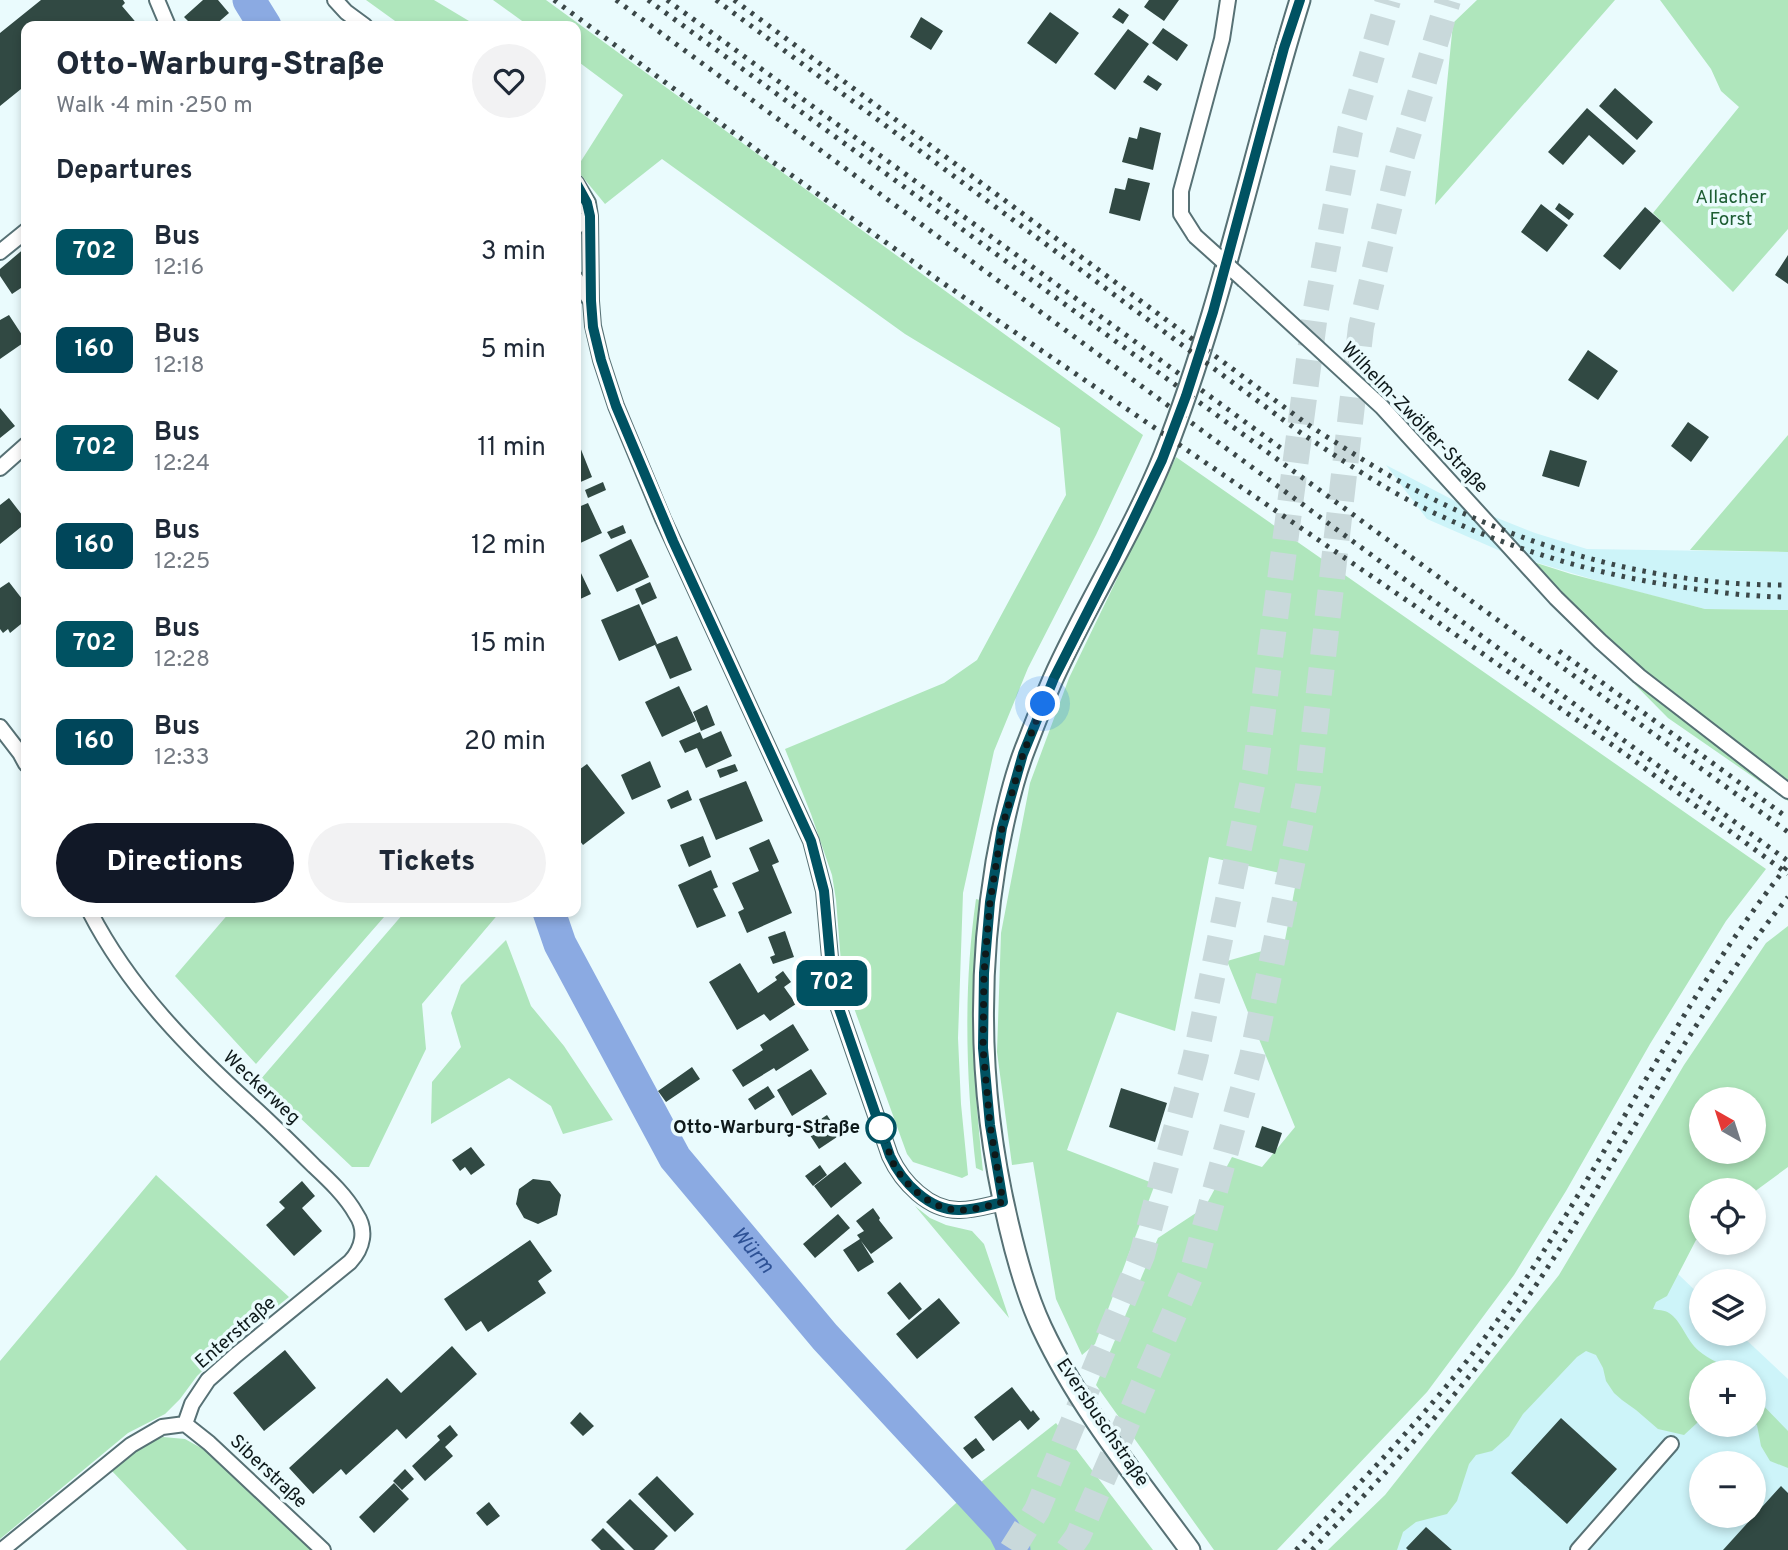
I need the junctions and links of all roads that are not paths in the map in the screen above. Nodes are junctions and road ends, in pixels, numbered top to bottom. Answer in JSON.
{"nodes":[{"id":1,"x":157,"y":0,"type":"edge"},
{"id":2,"x":335,"y":0,"type":"edge"},
{"id":3,"x":1228,"y":0,"type":"edge"},
{"id":4,"x":1300,"y":0,"type":"edge"},
{"id":5,"x":166,"y":21,"type":"edge"},
{"id":6,"x":358,"y":21,"type":"edge"},
{"id":7,"x":581,"y":192,"type":"edge"},
{"id":8,"x":590,"y":216,"type":"junction"},
{"id":9,"x":581,"y":222,"type":"edge"},
{"id":10,"x":21,"y":234,"type":"edge"},
{"id":11,"x":0,"y":252,"type":"edge"},
{"id":12,"x":581,"y":286,"type":"edge"},
{"id":13,"x":591,"y":301,"type":"junction"},
{"id":14,"x":21,"y":449,"type":"edge"},
{"id":15,"x":0,"y":468,"type":"edge"},
{"id":16,"x":0,"y":727,"type":"edge"},
{"id":17,"x":21,"y":755,"type":"edge"},
{"id":18,"x":1788,"y":791,"type":"edge"},
{"id":19,"x":93,"y":917,"type":"edge"},
{"id":20,"x":1003,"y":1202,"type":"junction"},
{"id":21,"x":363,"y":1241,"type":"joint"},
{"id":22,"x":185,"y":1424,"type":"junction"},
{"id":23,"x":1671,"y":1444,"type":"dead end"},
{"id":24,"x":2,"y":1550,"type":"edge"},
{"id":25,"x":323,"y":1550,"type":"edge"},
{"id":26,"x":1190,"y":1550,"type":"edge"},
{"id":27,"x":1578,"y":1550,"type":"edge"}],
"edges":[{"from":1,"to":5,"type":"street"},
{"from":2,"to":6,"type":"street"},
{"from":3,"to":18,"type":"street","name":"Wilhelm-Zwölfer-Straße","bridge":true},
{"from":4,"to":20,"type":"main road"},
{"from":7,"to":8,"type":"street"},
{"from":8,"to":9,"type":"street"},
{"from":8,"to":13,"type":"street"},
{"from":10,"to":11,"type":"street"},
{"from":12,"to":13,"type":"street"},
{"from":13,"to":20,"type":"street"},
{"from":14,"to":15,"type":"street"},
{"from":16,"to":17,"type":"street"},
{"from":19,"to":21,"type":"street","name":"Weckerweg"},
{"from":20,"to":26,"type":"main road","name":"Eversbuschstraße"},
{"from":21,"to":22,"type":"street","name":"Enterstraße"},
{"from":22,"to":24,"type":"street"},
{"from":22,"to":25,"type":"street","name":"Siberstraße"},
{"from":23,"to":27,"type":"street"}]}
